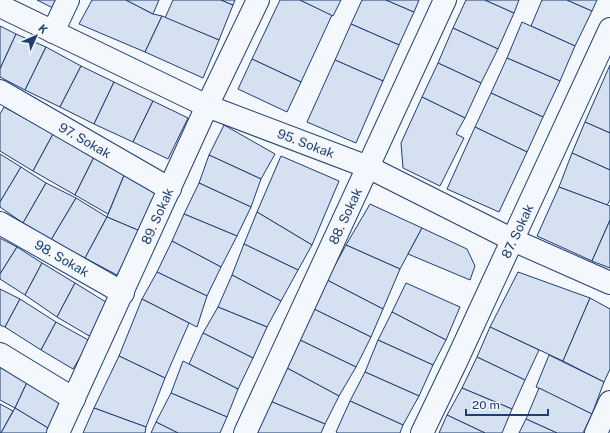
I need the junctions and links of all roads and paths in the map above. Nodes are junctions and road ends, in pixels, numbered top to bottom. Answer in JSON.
{"nodes":[{"id":1,"x":68,"y":0,"type":"edge"},
{"id":2,"x":258,"y":0,"type":"edge"},
{"id":3,"x":445,"y":0,"type":"edge"},
{"id":4,"x":0,"y":6,"type":"edge"},
{"id":5,"x":610,"y":29,"type":"edge"},
{"id":6,"x":53,"y":32,"type":"junction"},
{"id":7,"x":0,"y":91,"type":"edge"},
{"id":8,"x":208,"y":106,"type":"junction"},
{"id":9,"x":368,"y":167,"type":"junction"},
{"id":10,"x":170,"y":189,"type":"junction"},
{"id":11,"x":0,"y":223,"type":"edge"},
{"id":12,"x":513,"y":240,"type":"junction"},
{"id":13,"x":610,"y":283,"type":"edge"},
{"id":14,"x":123,"y":293,"type":"junction"},
{"id":15,"x":0,"y":354,"type":"edge"},
{"id":16,"x":74,"y":399,"type":"junction"},
{"id":17,"x":610,"y":402,"type":"edge"},
{"id":18,"x":58,"y":433,"type":"edge"},
{"id":19,"x":246,"y":433,"type":"edge"},
{"id":20,"x":422,"y":433,"type":"edge"},
{"id":21,"x":596,"y":433,"type":"edge"}],
"edges":[{"from":1,"to":6,"type":"street"},
{"from":2,"to":8,"type":"street","name":"89. Sokak"},
{"from":3,"to":9,"type":"street","name":"88. Sokak"},
{"from":4,"to":6,"type":"street","name":"95. Sokak"},
{"from":5,"to":12,"type":"street","name":"87. Sokak"},
{"from":6,"to":8,"type":"street","name":"95. Sokak"},
{"from":7,"to":10,"type":"street","name":"97. Sokak"},
{"from":8,"to":9,"type":"street","name":"95. Sokak"},
{"from":8,"to":10,"type":"street","name":"89. Sokak"},
{"from":9,"to":12,"type":"street","name":"95. Sokak"},
{"from":9,"to":19,"type":"street","name":"88. Sokak"},
{"from":10,"to":14,"type":"street","name":"89. Sokak"},
{"from":11,"to":14,"type":"street","name":"98. Sokak"},
{"from":12,"to":13,"type":"street","name":"95. Sokak"},
{"from":12,"to":20,"type":"street","name":"87. Sokak"},
{"from":14,"to":16,"type":"street","name":"89. Sokak"},
{"from":15,"to":16,"type":"street"},
{"from":16,"to":18,"type":"street","name":"89. Sokak"},
{"from":17,"to":21,"type":"street"}]}
